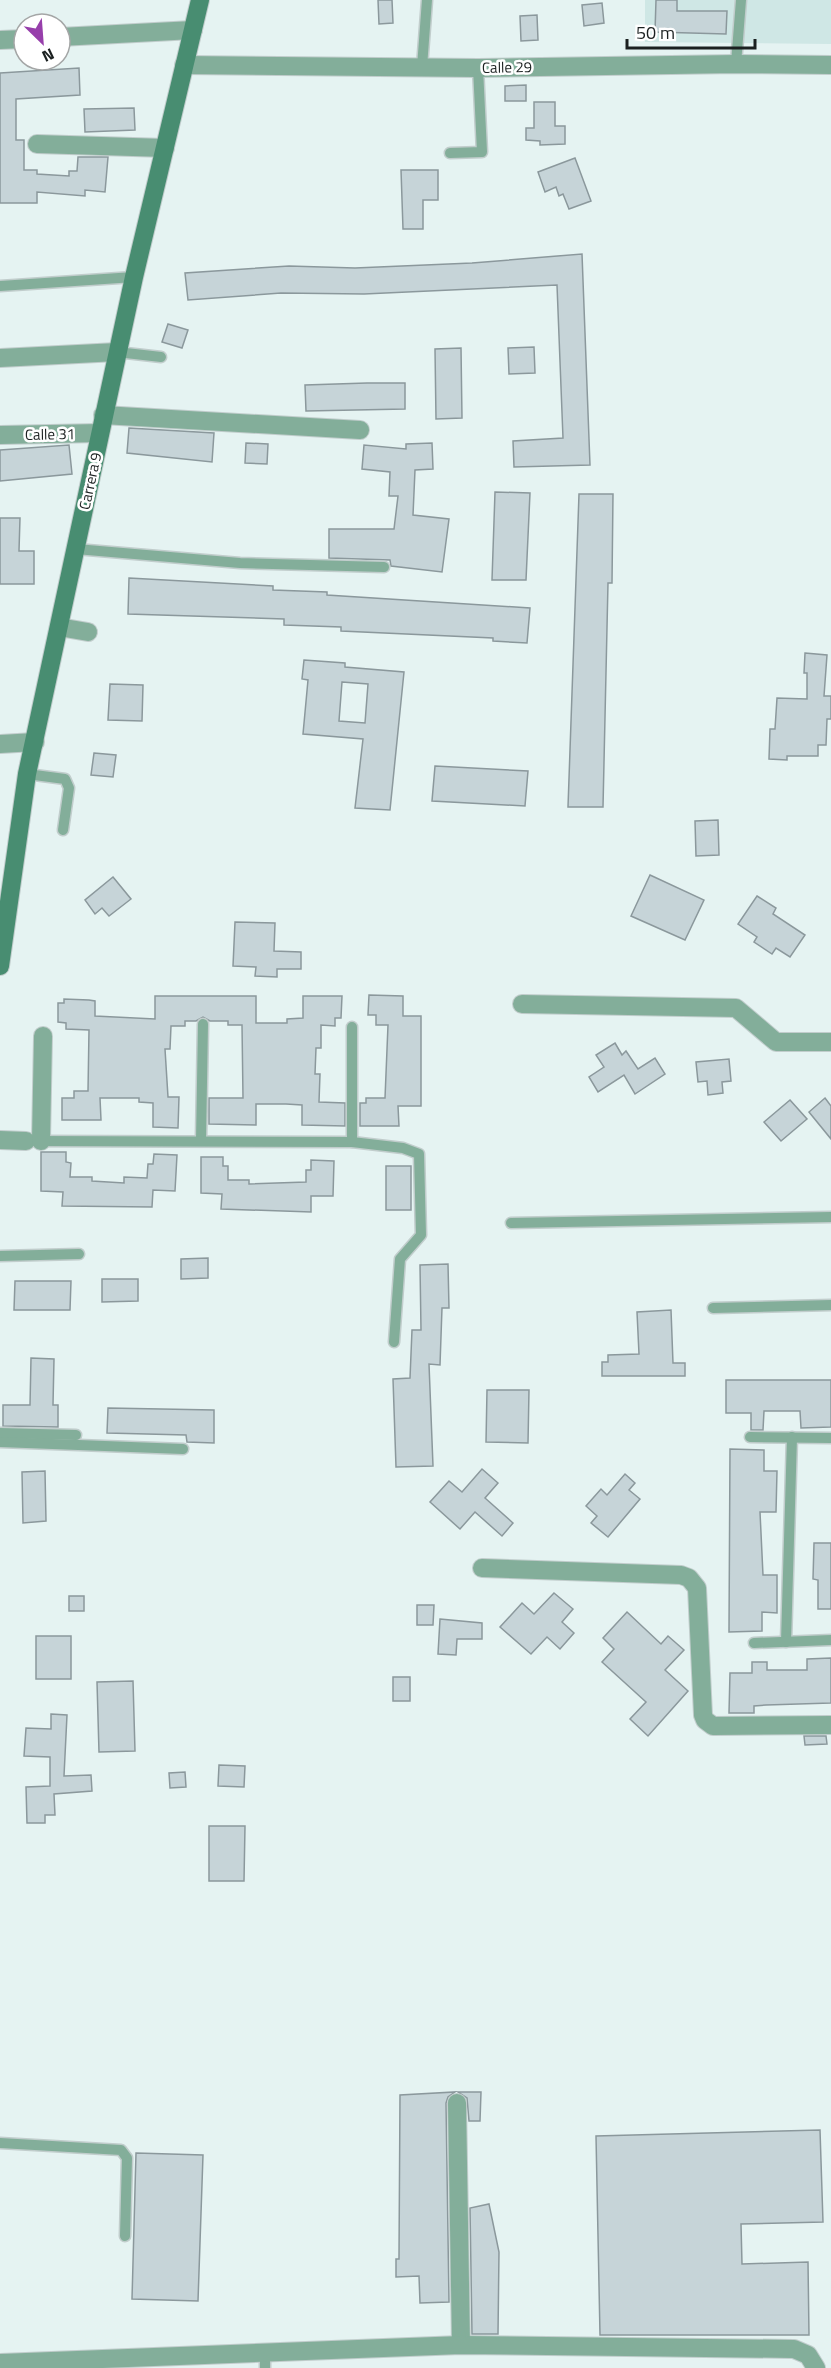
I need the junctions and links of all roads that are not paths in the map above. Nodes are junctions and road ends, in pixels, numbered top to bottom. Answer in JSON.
{"nodes":[{"id":1,"x":200,"y":0,"type":"edge"},
{"id":2,"x":427,"y":0,"type":"edge"},
{"id":3,"x":741,"y":0,"type":"edge"},
{"id":4,"x":194,"y":30,"type":"junction"},
{"id":5,"x":72,"y":36,"type":"edge"},
{"id":6,"x":736,"y":64,"type":"junction"},
{"id":7,"x":184,"y":65,"type":"junction"},
{"id":8,"x":831,"y":65,"type":"edge"},
{"id":9,"x":422,"y":68,"type":"junction"},
{"id":10,"x":478,"y":68,"type":"junction"},
{"id":11,"x":37,"y":144,"type":"dead end"},
{"id":12,"x":165,"y":148,"type":"junction"},
{"id":13,"x":450,"y":153,"type":"dead end"},
{"id":14,"x":134,"y":277,"type":"junction"},
{"id":15,"x":0,"y":286,"type":"edge"},
{"id":16,"x":117,"y":352,"type":"junction"},
{"id":17,"x":161,"y":357,"type":"dead end"},
{"id":18,"x":0,"y":358,"type":"edge"},
{"id":19,"x":103,"y":415,"type":"junction"},
{"id":20,"x":360,"y":430,"type":"dead end"},
{"id":21,"x":100,"y":433,"type":"junction"},
{"id":22,"x":0,"y":435,"type":"edge"},
{"id":23,"x":76,"y":549,"type":"junction"},
{"id":24,"x":384,"y":567,"type":"dead end"},
{"id":25,"x":59,"y":627,"type":"junction"},
{"id":26,"x":88,"y":632,"type":"dead end"},
{"id":27,"x":35,"y":742,"type":"junction"},
{"id":28,"x":0,"y":744,"type":"edge"},
{"id":29,"x":27,"y":774,"type":"junction"},
{"id":30,"x":63,"y":830,"type":"dead end"},
{"id":31,"x":0,"y":966,"type":"edge"},
{"id":32,"x":522,"y":1004,"type":"dead end"},
{"id":33,"x":203,"y":1024,"type":"dead end"},
{"id":34,"x":352,"y":1027,"type":"dead end"},
{"id":35,"x":43,"y":1036,"type":"dead end"},
{"id":36,"x":831,"y":1042,"type":"edge"},
{"id":37,"x":0,"y":1140,"type":"edge"},
{"id":38,"x":34,"y":1140,"type":"junction"},
{"id":39,"x":201,"y":1140,"type":"junction"},
{"id":40,"x":352,"y":1142,"type":"junction"},
{"id":41,"x":831,"y":1217,"type":"edge"},
{"id":42,"x":511,"y":1223,"type":"dead end"},
{"id":43,"x":79,"y":1254,"type":"dead end"},
{"id":44,"x":0,"y":1256,"type":"edge"},
{"id":45,"x":831,"y":1305,"type":"edge"},
{"id":46,"x":713,"y":1308,"type":"dead end"},
{"id":47,"x":394,"y":1342,"type":"dead end"},
{"id":48,"x":0,"y":1433,"type":"edge"},
{"id":49,"x":76,"y":1435,"type":"dead end"},
{"id":50,"x":750,"y":1437,"type":"dead end"},
{"id":51,"x":792,"y":1437,"type":"junction"},
{"id":52,"x":831,"y":1438,"type":"edge"},
{"id":53,"x":0,"y":1442,"type":"edge"},
{"id":54,"x":183,"y":1449,"type":"dead end"},
{"id":55,"x":482,"y":1568,"type":"dead end"},
{"id":56,"x":831,"y":1640,"type":"edge"},
{"id":57,"x":786,"y":1642,"type":"junction"},
{"id":58,"x":754,"y":1643,"type":"dead end"},
{"id":59,"x":831,"y":1725,"type":"edge"},
{"id":60,"x":457,"y":2103,"type":"dead end"},
{"id":61,"x":0,"y":2143,"type":"edge"},
{"id":62,"x":125,"y":2236,"type":"dead end"},
{"id":63,"x":461,"y":2345,"type":"junction"},
{"id":64,"x":265,"y":2360,"type":"edge"},
{"id":65,"x":0,"y":2362,"type":"edge"},
{"id":66,"x":816,"y":2368,"type":"edge"}],
"edges":[{"from":1,"to":4,"type":"main road","name":"Carrera 9"},
{"from":2,"to":9,"type":"lane"},
{"from":3,"to":6,"type":"lane"},
{"from":4,"to":5,"type":"street"},
{"from":4,"to":7,"type":"main road","name":"Carrera 9"},
{"from":6,"to":8,"type":"street","name":"Calle 29"},
{"from":6,"to":10,"type":"street","name":"Calle 29"},
{"from":7,"to":9,"type":"street","name":"Calle 29"},
{"from":7,"to":12,"type":"main road","name":"Carrera 9"},
{"from":9,"to":10,"type":"street","name":"Calle 29"},
{"from":10,"to":13,"type":"lane"},
{"from":11,"to":12,"type":"street"},
{"from":12,"to":14,"type":"main road","name":"Carrera 9"},
{"from":14,"to":15,"type":"lane"},
{"from":14,"to":16,"type":"main road","name":"Carrera 9"},
{"from":16,"to":17,"type":"lane"},
{"from":16,"to":18,"type":"street"},
{"from":16,"to":19,"type":"main road","name":"Carrera 9"},
{"from":19,"to":20,"type":"street"},
{"from":19,"to":21,"type":"main road","name":"Carrera 9"},
{"from":21,"to":22,"type":"street","name":"Calle 31"},
{"from":21,"to":23,"type":"main road","name":"Carrera 9"},
{"from":23,"to":24,"type":"lane"},
{"from":23,"to":25,"type":"main road","name":"Carrera 9"},
{"from":25,"to":26,"type":"street"},
{"from":25,"to":27,"type":"main road","name":"Carrera 9"},
{"from":27,"to":28,"type":"street"},
{"from":27,"to":29,"type":"main road","name":"Carrera 9"},
{"from":29,"to":30,"type":"lane"},
{"from":29,"to":31,"type":"main road","name":"Carrera 9"},
{"from":32,"to":36,"type":"street"},
{"from":33,"to":39,"type":"lane"},
{"from":34,"to":40,"type":"lane"},
{"from":35,"to":38,"type":"street"},
{"from":37,"to":38,"type":"street"},
{"from":38,"to":39,"type":"lane"},
{"from":39,"to":40,"type":"lane"},
{"from":40,"to":47,"type":"lane"},
{"from":41,"to":42,"type":"lane"},
{"from":43,"to":44,"type":"lane"},
{"from":45,"to":46,"type":"lane"},
{"from":48,"to":49,"type":"lane"},
{"from":50,"to":51,"type":"lane"},
{"from":51,"to":52,"type":"lane"},
{"from":51,"to":57,"type":"lane"},
{"from":53,"to":54,"type":"lane"},
{"from":55,"to":59,"type":"street"},
{"from":56,"to":57,"type":"lane"},
{"from":57,"to":58,"type":"lane"},
{"from":60,"to":63,"type":"street"},
{"from":61,"to":62,"type":"lane"},
{"from":63,"to":64,"type":"street"},
{"from":63,"to":66,"type":"street"},
{"from":64,"to":65,"type":"street"}]}
